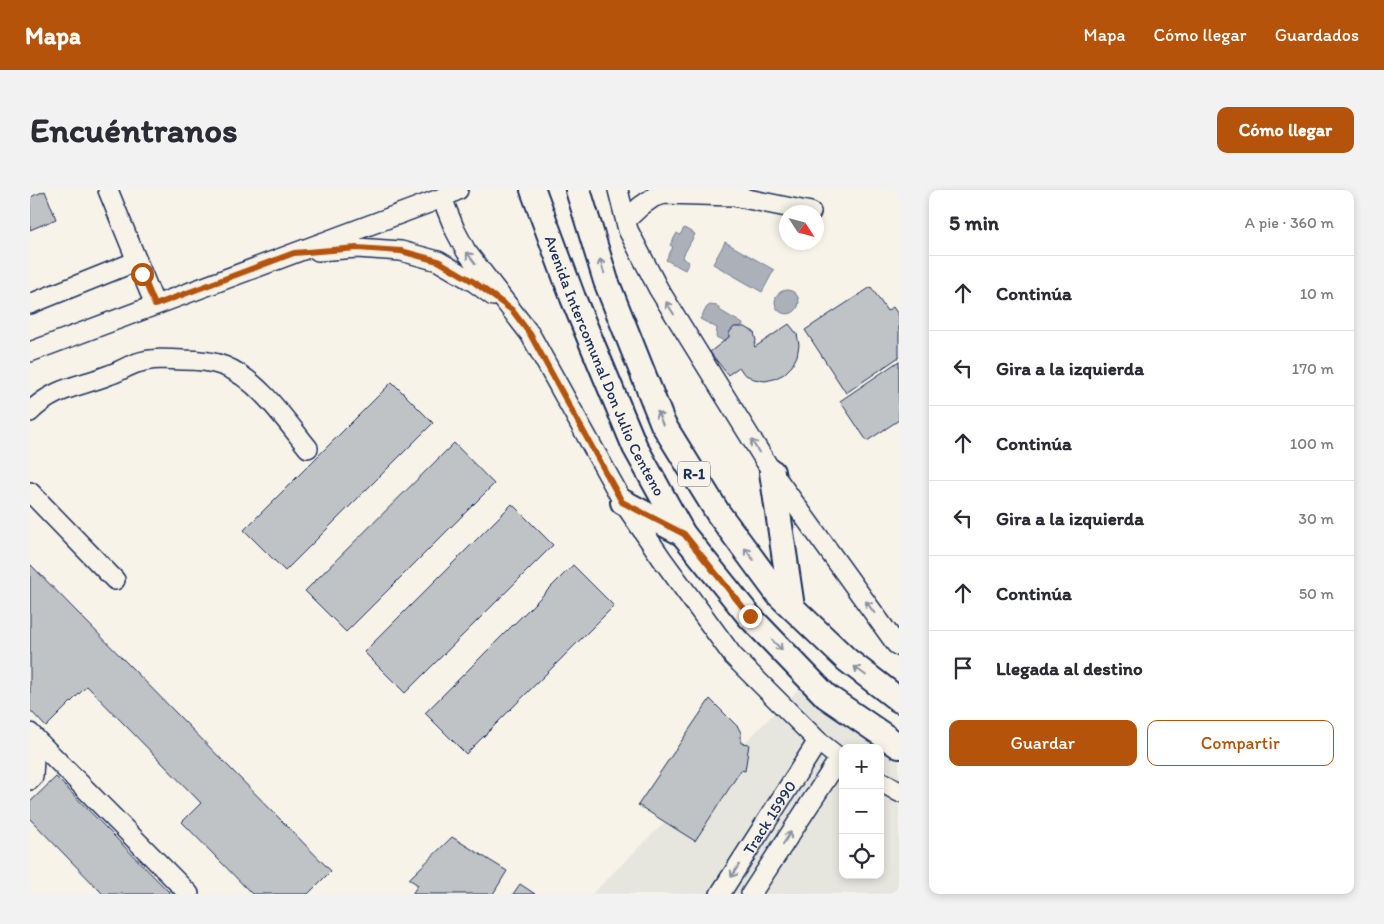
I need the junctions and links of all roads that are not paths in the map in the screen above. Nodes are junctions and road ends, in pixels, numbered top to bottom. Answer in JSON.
{"nodes":[{"id":1,"x":108,"y":190,"type":"edge"},
{"id":2,"x":533,"y":190,"type":"edge"},
{"id":3,"x":578,"y":190,"type":"edge"},
{"id":4,"x":618,"y":190,"type":"edge"},
{"id":5,"x":450,"y":194,"type":"edge"},
{"id":6,"x":779,"y":205,"type":"edge"},
{"id":7,"x":626,"y":220,"type":"junction"},
{"id":8,"x":294,"y":253,"type":"junction"},
{"id":9,"x":137,"y":261,"type":"junction"},
{"id":10,"x":30,"y":304,"type":"edge"},
{"id":11,"x":155,"y":305,"type":"junction"},
{"id":12,"x":512,"y":310,"type":"junction"},
{"id":13,"x":30,"y":352,"type":"edge"},
{"id":14,"x":30,"y":412,"type":"edge"},
{"id":15,"x":308,"y":448,"type":"dead end"},
{"id":16,"x":772,"y":472,"type":"junction"},
{"id":17,"x":30,"y":492,"type":"edge"},
{"id":18,"x":622,"y":502,"type":"junction"},
{"id":19,"x":684,"y":534,"type":"junction"},
{"id":20,"x":115,"y":580,"type":"dead end"},
{"id":21,"x":792,"y":607,"type":"junction"},
{"id":22,"x":899,"y":646,"type":"edge"},
{"id":23,"x":899,"y":700,"type":"edge"},
{"id":24,"x":32,"y":736,"type":"edge"},
{"id":25,"x":818,"y":741,"type":"junction"},
{"id":26,"x":899,"y":746,"type":"edge"},
{"id":27,"x":839,"y":758,"type":"edge"},
{"id":28,"x":839,"y":763,"type":"edge"},
{"id":29,"x":30,"y":780,"type":"edge"},
{"id":30,"x":884,"y":783,"type":"edge"},
{"id":31,"x":899,"y":792,"type":"edge"},
{"id":32,"x":189,"y":894,"type":"edge"},
{"id":33,"x":720,"y":894,"type":"edge"},
{"id":34,"x":751,"y":894,"type":"edge"}],
"edges":[{"from":1,"to":9,"type":"street"},
{"from":2,"to":19,"type":"main road","name":"Avenida Intercomunal Don Julio Centeno","number":"R-1"},
{"from":21,"to":3,"type":"main road","name":"Avenida Intercomunal Don Julio Centeno","number":"R-1","one_way":true},
{"from":4,"to":7,"type":"street"},
{"from":5,"to":8,"type":"street"},
{"from":12,"to":5,"type":"street","one_way":true},
{"from":6,"to":7,"type":"street"},
{"from":16,"to":7,"type":"street","one_way":true},
{"from":8,"to":11,"type":"street"},
{"from":8,"to":12,"type":"street"},
{"from":9,"to":10,"type":"street"},
{"from":9,"to":11,"type":"street"},
{"from":11,"to":13,"type":"street"},
{"from":12,"to":18,"type":"street"},
{"from":14,"to":15,"type":"street"},
{"from":16,"to":21,"type":"main road"},
{"from":22,"to":16,"type":"street","one_way":true},
{"from":17,"to":20,"type":"street"},
{"from":18,"to":19,"type":"main road"},
{"from":18,"to":25,"type":"street"},
{"from":19,"to":26,"type":"main road","name":"Avenida Intercomunal Don Julio Centeno","number":"R-1","one_way":true},
{"from":23,"to":21,"type":"main road","name":"Avenida Intercomunal Don Julio Centeno","number":"R-1","one_way":true},
{"from":24,"to":29,"type":"street"},
{"from":24,"to":32,"type":"street"},
{"from":25,"to":27,"type":"street"},
{"from":25,"to":33,"type":"street","name":"Track 15990","one_way":true},
{"from":34,"to":28,"type":"street","one_way":true},
{"from":30,"to":31,"type":"street"}]}
